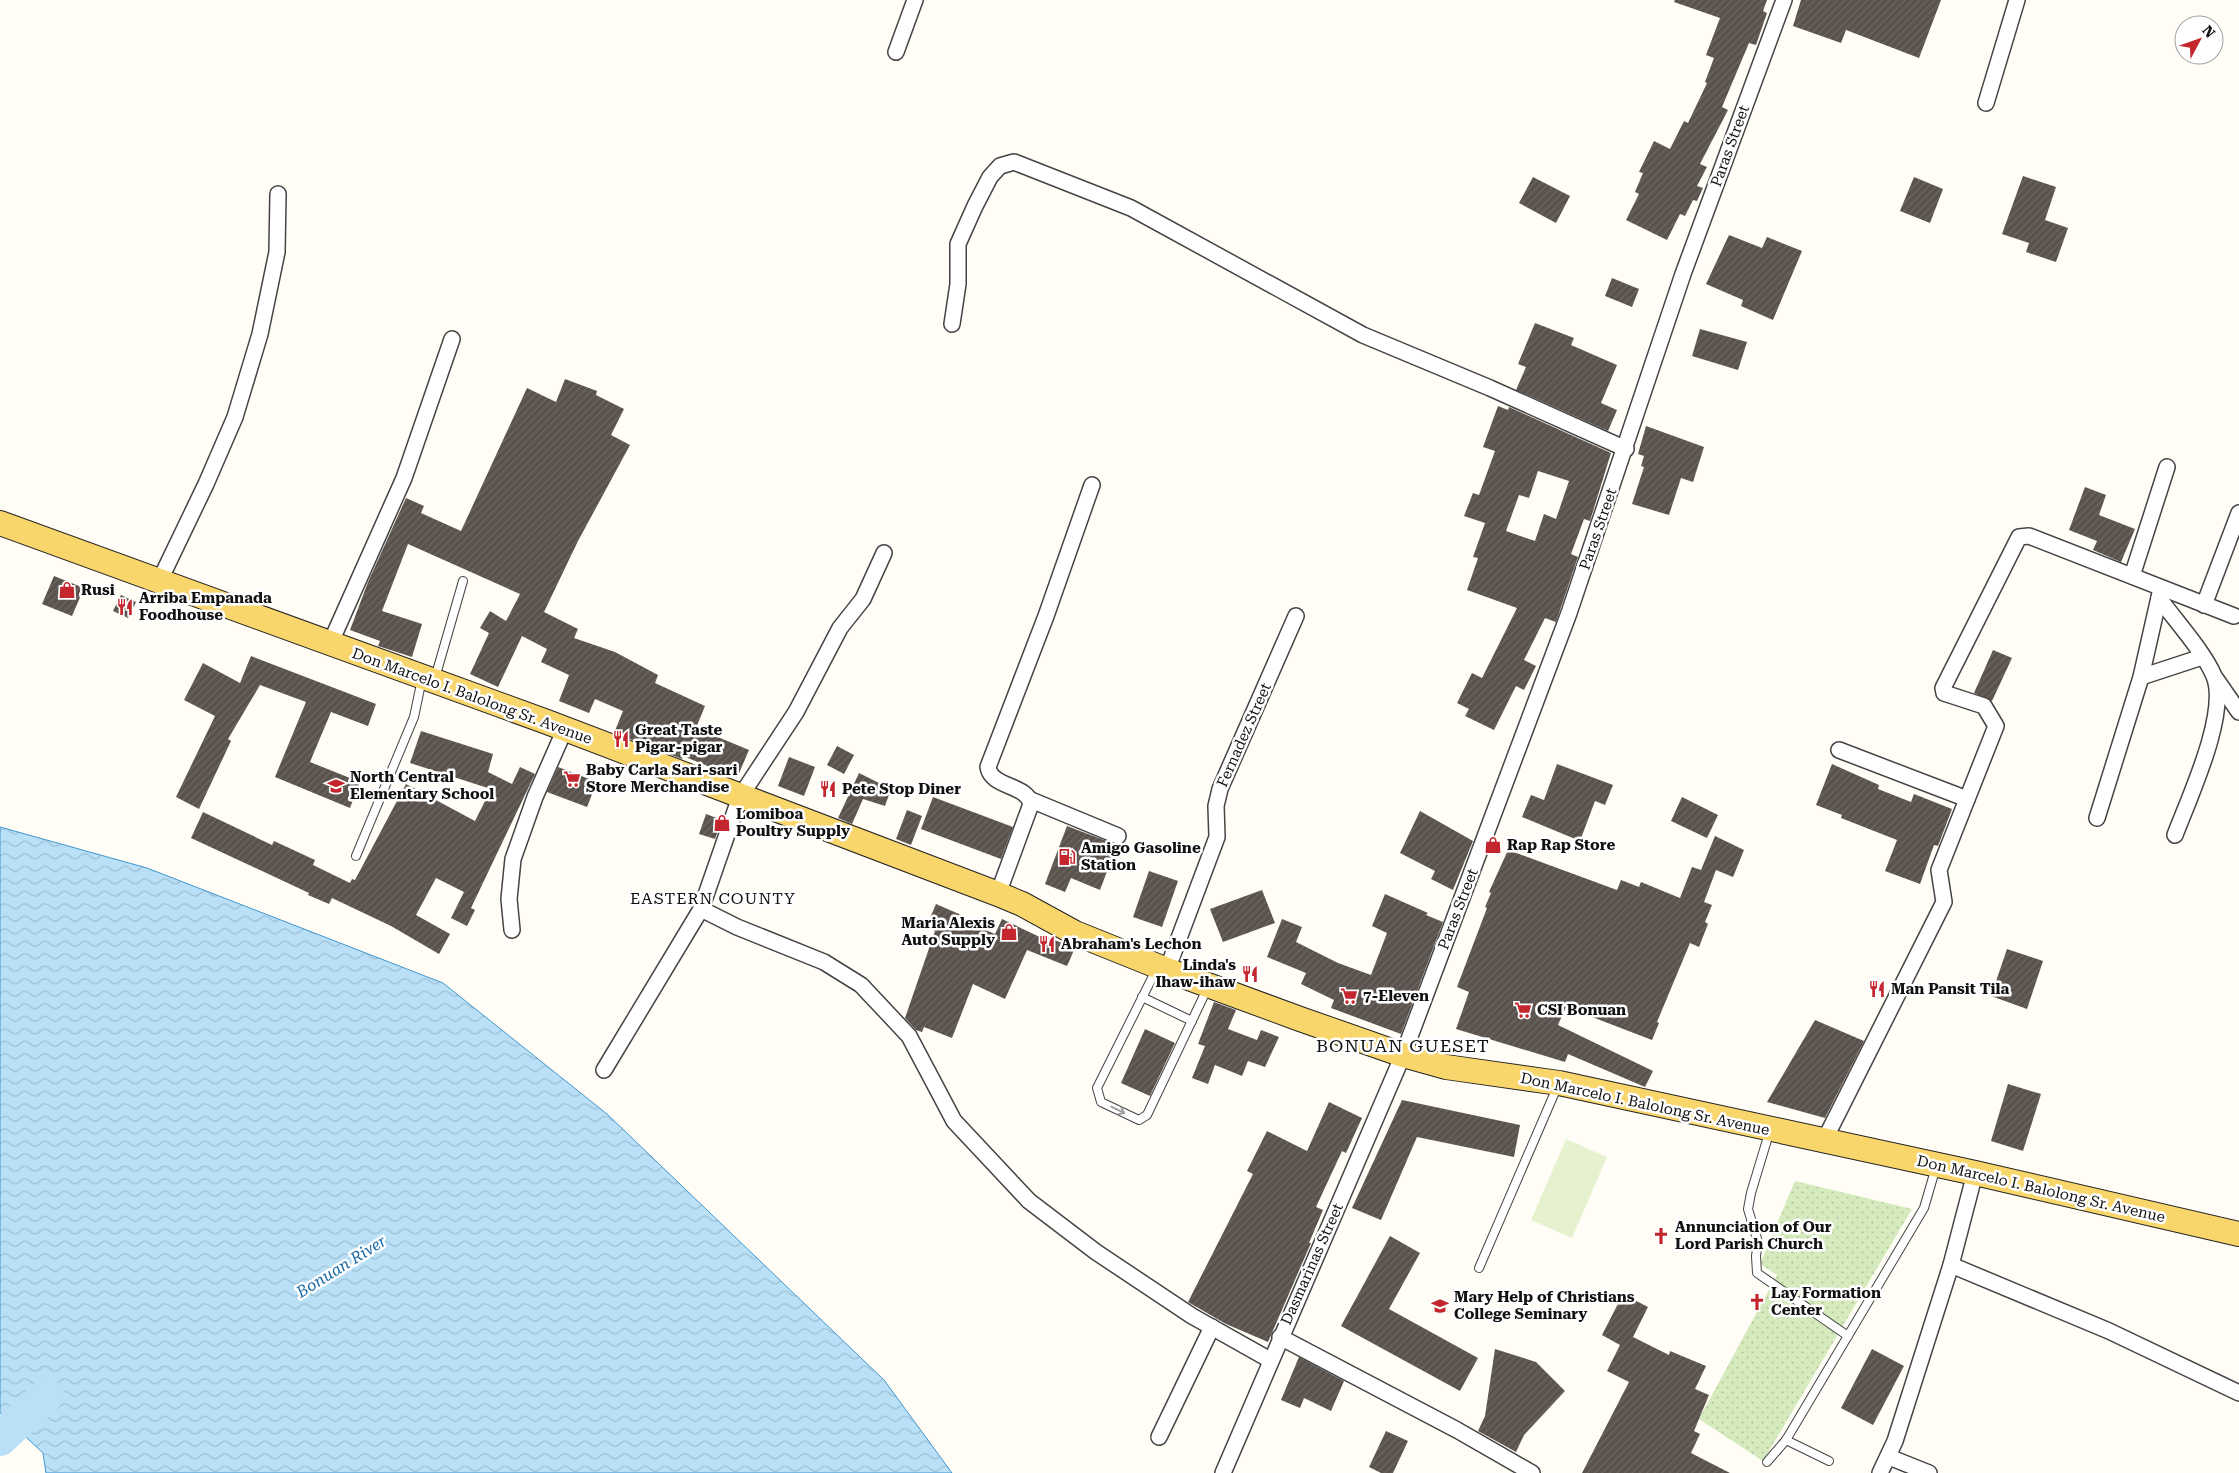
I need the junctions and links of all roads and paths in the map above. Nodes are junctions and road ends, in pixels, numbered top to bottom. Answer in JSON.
{"nodes":[{"id":1,"x":916,"y":0,"type":"edge"},
{"id":2,"x":1784,"y":0,"type":"edge"},
{"id":3,"x":2017,"y":0,"type":"edge"},
{"id":4,"x":896,"y":52,"type":"dead end"},
{"id":5,"x":1986,"y":103,"type":"dead end"},
{"id":6,"x":278,"y":194,"type":"dead end"},
{"id":7,"x":952,"y":324,"type":"dead end"},
{"id":8,"x":452,"y":339,"type":"dead end"},
{"id":9,"x":1626,"y":449,"type":"junction"},
{"id":10,"x":2167,"y":467,"type":"dead end"},
{"id":11,"x":1092,"y":485,"type":"dead end"},
{"id":12,"x":2239,"y":513,"type":"edge"},
{"id":13,"x":0,"y":523,"type":"edge"},
{"id":14,"x":884,"y":553,"type":"dead end"},
{"id":15,"x":2132,"y":576,"type":"junction"},
{"id":16,"x":463,"y":581,"type":"dead end"},
{"id":17,"x":159,"y":582,"type":"junction"},
{"id":18,"x":2160,"y":593,"type":"junction"},
{"id":19,"x":2204,"y":605,"type":"junction"},
{"id":20,"x":1296,"y":616,"type":"dead end"},
{"id":21,"x":2234,"y":616,"type":"dead end"},
{"id":22,"x":330,"y":644,"type":"junction"},
{"id":23,"x":2202,"y":657,"type":"junction"},
{"id":24,"x":2141,"y":677,"type":"junction"},
{"id":25,"x":2215,"y":678,"type":"junction"},
{"id":26,"x":428,"y":680,"type":"junction"},
{"id":27,"x":2239,"y":712,"type":"edge"},
{"id":28,"x":565,"y":729,"type":"junction"},
{"id":29,"x":1839,"y":750,"type":"dead end"},
{"id":30,"x":740,"y":797,"type":"junction"},
{"id":31,"x":1967,"y":799,"type":"junction"},
{"id":32,"x":1031,"y":800,"type":"junction"},
{"id":33,"x":2098,"y":818,"type":"dead end"},
{"id":34,"x":2176,"y":835,"type":"dead end"},
{"id":35,"x":1118,"y":836,"type":"dead end"},
{"id":36,"x":356,"y":856,"type":"dead end"},
{"id":37,"x":998,"y":894,"type":"junction"},
{"id":38,"x":700,"y":909,"type":"junction"},
{"id":39,"x":512,"y":930,"type":"dead end"},
{"id":40,"x":1162,"y":968,"type":"junction"},
{"id":41,"x":1208,"y":985,"type":"junction"},
{"id":42,"x":1142,"y":997,"type":"junction"},
{"id":43,"x":1192,"y":1021,"type":"junction"},
{"id":44,"x":1403,"y":1055,"type":"junction"},
{"id":45,"x":604,"y":1070,"type":"dead end"},
{"id":46,"x":1559,"y":1083,"type":"junction"},
{"id":47,"x":1770,"y":1130,"type":"junction"},
{"id":48,"x":1824,"y":1141,"type":"junction"},
{"id":49,"x":1937,"y":1166,"type":"junction"},
{"id":50,"x":1975,"y":1173,"type":"junction"},
{"id":51,"x":2239,"y":1234,"type":"edge"},
{"id":52,"x":1951,"y":1265,"type":"junction"},
{"id":53,"x":1479,"y":1268,"type":"dead end"},
{"id":54,"x":1212,"y":1327,"type":"junction"},
{"id":55,"x":1848,"y":1336,"type":"junction"},
{"id":56,"x":1280,"y":1337,"type":"junction"},
{"id":57,"x":1270,"y":1360,"type":"junction"},
{"id":58,"x":2239,"y":1392,"type":"edge"},
{"id":59,"x":1159,"y":1437,"type":"dead end"},
{"id":60,"x":1786,"y":1440,"type":"junction"},
{"id":61,"x":1889,"y":1457,"type":"junction"},
{"id":62,"x":1829,"y":1461,"type":"dead end"},
{"id":63,"x":1767,"y":1462,"type":"dead end"},
{"id":64,"x":1524,"y":1471,"type":"edge"},
{"id":65,"x":1223,"y":1473,"type":"edge"},
{"id":66,"x":1880,"y":1473,"type":"edge"},
{"id":67,"x":1929,"y":1473,"type":"edge"}],
"edges":[{"from":1,"to":4,"type":"street"},
{"from":2,"to":9,"type":"street","name":"Paras Street"},
{"from":3,"to":5,"type":"street"},
{"from":6,"to":17,"type":"street"},
{"from":7,"to":9,"type":"street"},
{"from":8,"to":22,"type":"street"},
{"from":9,"to":44,"type":"street","name":"Paras Street"},
{"from":10,"to":15,"type":"street"},
{"from":11,"to":32,"type":"street"},
{"from":12,"to":19,"type":"street"},
{"from":13,"to":17,"type":"main road","name":"Don Marcelo I. Balolong Sr. Avenue"},
{"from":14,"to":30,"type":"street"},
{"from":15,"to":18,"type":"street"},
{"from":15,"to":31,"type":"street"},
{"from":16,"to":26,"type":"lane"},
{"from":17,"to":22,"type":"main road","name":"Don Marcelo I. Balolong Sr. Avenue"},
{"from":18,"to":19,"type":"street"},
{"from":18,"to":23,"type":"street"},
{"from":18,"to":24,"type":"street"},
{"from":19,"to":21,"type":"street"},
{"from":20,"to":40,"type":"street","name":"Fernadez Street"},
{"from":22,"to":26,"type":"main road","name":"Don Marcelo I. Balolong Sr. Avenue"},
{"from":23,"to":24,"type":"street"},
{"from":23,"to":25,"type":"street"},
{"from":24,"to":33,"type":"street"},
{"from":25,"to":27,"type":"street"},
{"from":25,"to":34,"type":"street"},
{"from":26,"to":28,"type":"main road","name":"Don Marcelo I. Balolong Sr. Avenue"},
{"from":26,"to":36,"type":"lane"},
{"from":28,"to":30,"type":"main road","name":"Don Marcelo I. Balolong Sr. Avenue"},
{"from":28,"to":39,"type":"street"},
{"from":29,"to":31,"type":"street"},
{"from":30,"to":37,"type":"main road","name":"Don Marcelo I. Balolong Sr. Avenue"},
{"from":30,"to":38,"type":"street"},
{"from":31,"to":48,"type":"street"},
{"from":32,"to":35,"type":"street"},
{"from":32,"to":37,"type":"street"},
{"from":37,"to":40,"type":"main road","name":"Don Marcelo I. Balolong Sr. Avenue"},
{"from":38,"to":45,"type":"street"},
{"from":38,"to":54,"type":"street"},
{"from":40,"to":41,"type":"main road","name":"Don Marcelo I. Balolong Sr. Avenue"},
{"from":40,"to":42,"type":"lane"},
{"from":41,"to":43,"type":"lane"},
{"from":41,"to":44,"type":"main road","name":"Don Marcelo I. Balolong Sr. Avenue"},
{"from":42,"to":43,"type":"lane"},
{"from":42,"to":43,"type":"lane","one_way":true},
{"from":44,"to":46,"type":"main road","name":"Don Marcelo I. Balolong Sr. Avenue"},
{"from":44,"to":56,"type":"street","name":"Dasmarinas Street"},
{"from":46,"to":47,"type":"main road","name":"Don Marcelo I. Balolong Sr. Avenue"},
{"from":46,"to":53,"type":"lane"},
{"from":47,"to":48,"type":"main road","name":"Don Marcelo I. Balolong Sr. Avenue"},
{"from":47,"to":55,"type":"lane"},
{"from":48,"to":49,"type":"main road","name":"Don Marcelo I. Balolong Sr. Avenue"},
{"from":49,"to":50,"type":"main road","name":"Don Marcelo I. Balolong Sr. Avenue"},
{"from":49,"to":55,"type":"lane"},
{"from":50,"to":51,"type":"main road","name":"Don Marcelo I. Balolong Sr. Avenue"},
{"from":50,"to":52,"type":"street"},
{"from":52,"to":58,"type":"street"},
{"from":52,"to":61,"type":"street"},
{"from":54,"to":57,"type":"street"},
{"from":54,"to":59,"type":"street"},
{"from":55,"to":60,"type":"lane"},
{"from":56,"to":57,"type":"street","name":"Dasmarinas Street"},
{"from":56,"to":64,"type":"street"},
{"from":57,"to":65,"type":"street","name":"Dasmarinas Street"},
{"from":60,"to":62,"type":"lane"},
{"from":60,"to":63,"type":"lane"},
{"from":61,"to":66,"type":"street"},
{"from":61,"to":67,"type":"street"}]}
